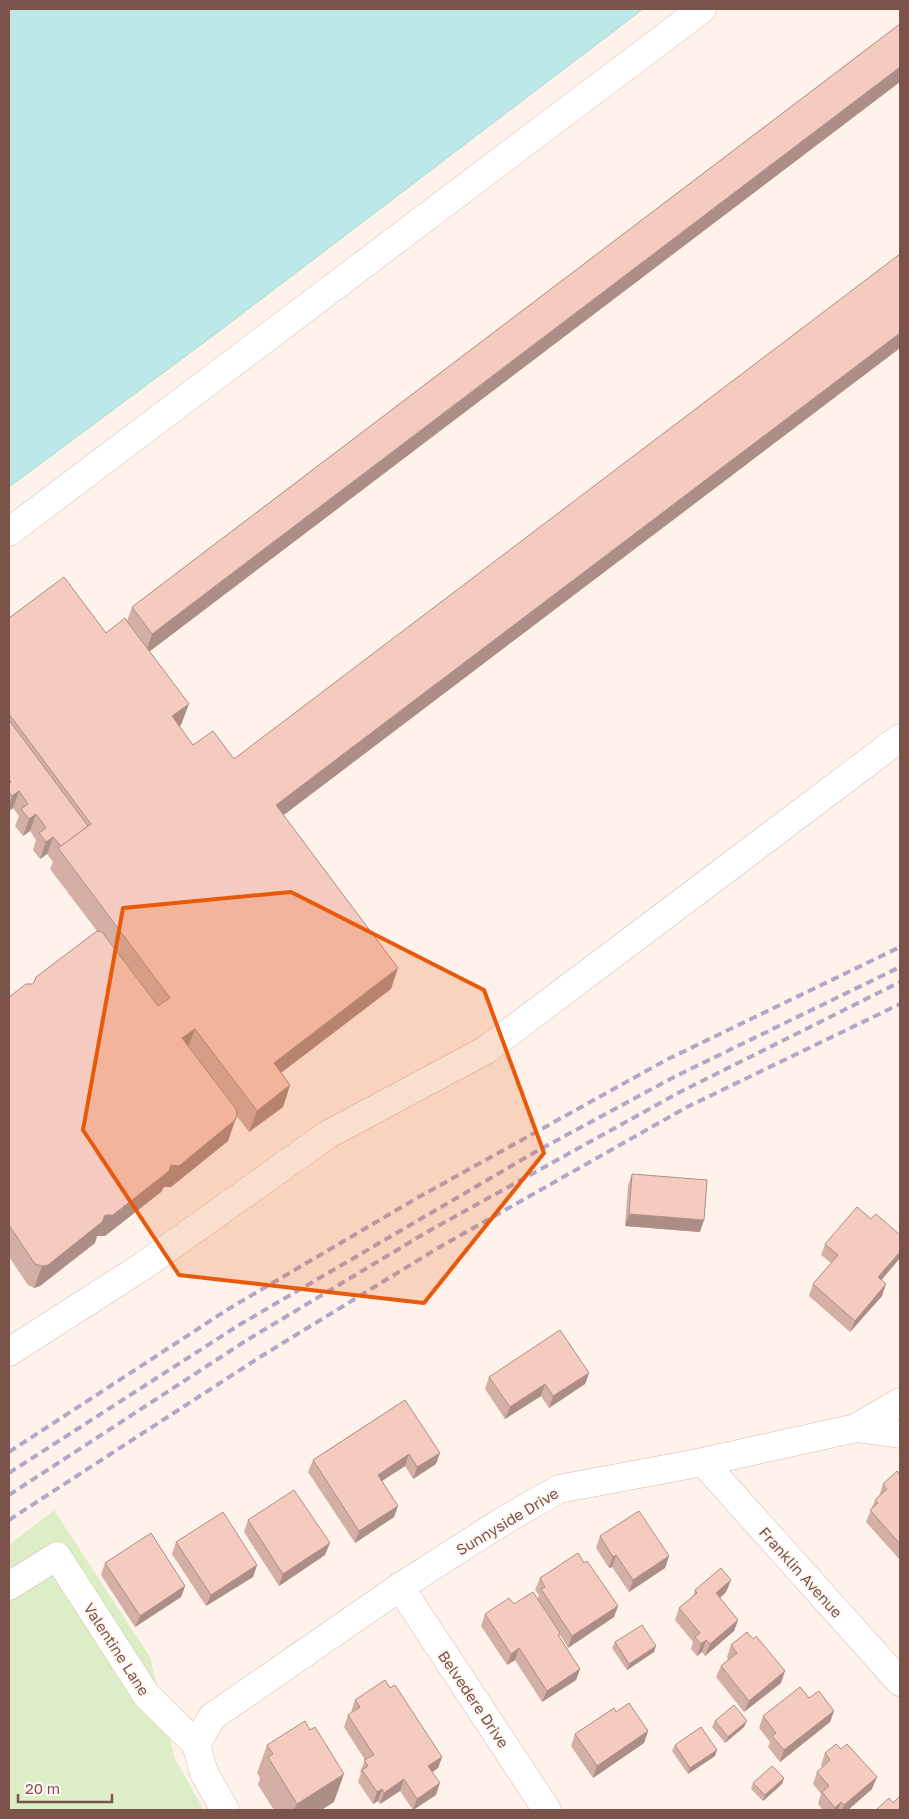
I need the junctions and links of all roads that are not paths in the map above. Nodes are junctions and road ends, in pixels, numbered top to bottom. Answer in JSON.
{"nodes":[{"id":1,"x":702,"y":9,"type":"edge"},
{"id":2,"x":9,"y":532,"type":"edge"},
{"id":3,"x":900,"y":738,"type":"edge"},
{"id":4,"x":9,"y":1352,"type":"edge"},
{"id":5,"x":900,"y":1402,"type":"edge"},
{"id":6,"x":856,"y":1428,"type":"junction"},
{"id":7,"x":900,"y":1434,"type":"edge"},
{"id":8,"x":703,"y":1462,"type":"junction"},
{"id":9,"x":9,"y":1586,"type":"edge"},
{"id":10,"x":400,"y":1587,"type":"junction"},
{"id":11,"x":900,"y":1682,"type":"edge"},
{"id":12,"x":196,"y":1744,"type":"junction"},
{"id":13,"x":225,"y":1810,"type":"edge"},
{"id":14,"x":548,"y":1810,"type":"edge"}],
"edges":[{"from":1,"to":2,"type":"street"},
{"from":3,"to":4,"type":"street"},
{"from":5,"to":6,"type":"street","name":"Sunnyside Drive"},
{"from":6,"to":7,"type":"street"},
{"from":6,"to":8,"type":"street","name":"Sunnyside Drive"},
{"from":8,"to":10,"type":"street","name":"Sunnyside Drive"},
{"from":8,"to":11,"type":"street","name":"Franklin Avenue"},
{"from":9,"to":12,"type":"street","name":"Valentine Lane"},
{"from":10,"to":12,"type":"street","name":"Sunnyside Drive"},
{"from":10,"to":14,"type":"street","name":"Belvedere Drive"},
{"from":12,"to":13,"type":"street"}]}
